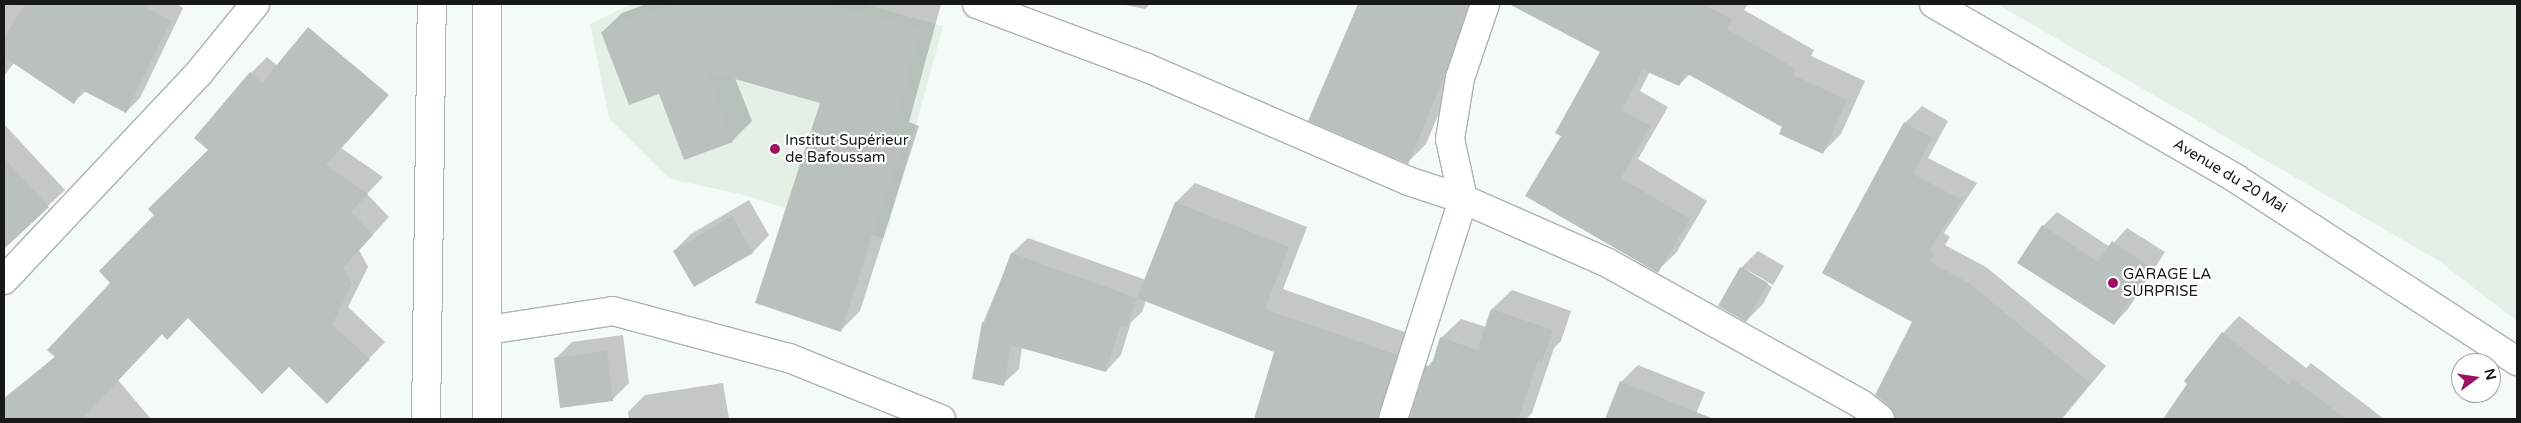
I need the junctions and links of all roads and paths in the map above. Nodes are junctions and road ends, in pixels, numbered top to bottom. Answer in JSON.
{"nodes":[{"id":1,"x":255,"y":4,"type":"edge"},
{"id":2,"x":432,"y":4,"type":"edge"},
{"id":3,"x":487,"y":4,"type":"edge"},
{"id":4,"x":977,"y":4,"type":"edge"},
{"id":5,"x":1485,"y":4,"type":"edge"},
{"id":6,"x":1934,"y":4,"type":"edge"},
{"id":7,"x":1463,"y":199,"type":"junction"},
{"id":8,"x":4,"y":280,"type":"edge"},
{"id":9,"x":488,"y":330,"type":"junction"},
{"id":10,"x":2517,"y":361,"type":"edge"},
{"id":11,"x":426,"y":419,"type":"edge"},
{"id":12,"x":488,"y":419,"type":"edge"},
{"id":13,"x":941,"y":419,"type":"edge"},
{"id":14,"x":1392,"y":419,"type":"edge"},
{"id":15,"x":1880,"y":419,"type":"edge"}],
"edges":[{"from":1,"to":8,"type":"street"},
{"from":2,"to":11,"type":"street"},
{"from":3,"to":9,"type":"street"},
{"from":4,"to":7,"type":"street"},
{"from":5,"to":7,"type":"street"},
{"from":6,"to":10,"type":"street","name":"Avenue du 20 Mai"},
{"from":7,"to":14,"type":"street"},
{"from":7,"to":15,"type":"street"},
{"from":9,"to":12,"type":"street"},
{"from":9,"to":13,"type":"street"}]}
